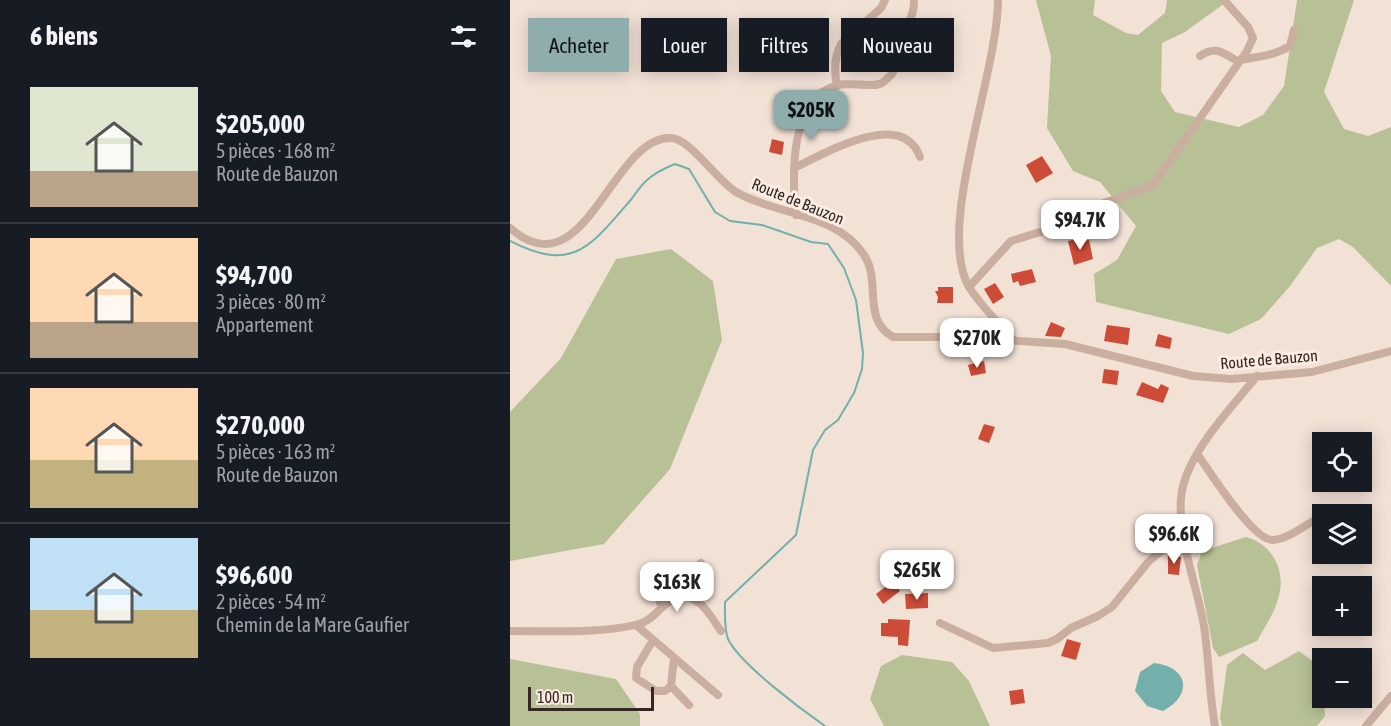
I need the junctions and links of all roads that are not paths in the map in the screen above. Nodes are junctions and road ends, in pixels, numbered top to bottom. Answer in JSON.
{"nodes":[{"id":1,"x":885,"y":0,"type":"edge"},
{"id":2,"x":915,"y":0,"type":"edge"},
{"id":3,"x":998,"y":0,"type":"edge"},
{"id":4,"x":1224,"y":0,"type":"edge"},
{"id":5,"x":1294,"y":30,"type":"dead end"},
{"id":6,"x":1200,"y":56,"type":"dead end"},
{"id":7,"x":1237,"y":61,"type":"junction"},
{"id":8,"x":837,"y":86,"type":"junction"},
{"id":9,"x":920,"y":157,"type":"dead end"},
{"id":10,"x":794,"y":168,"type":"junction"},
{"id":11,"x":796,"y":215,"type":"junction"},
{"id":12,"x":510,"y":228,"type":"edge"},
{"id":13,"x":969,"y":287,"type":"junction"},
{"id":14,"x":1013,"y":340,"type":"junction"},
{"id":15,"x":1391,"y":351,"type":"edge"},
{"id":16,"x":1257,"y":376,"type":"junction"},
{"id":17,"x":1198,"y":455,"type":"junction"},
{"id":18,"x":1312,"y":522,"type":"edge"},
{"id":19,"x":1184,"y":533,"type":"junction"},
{"id":20,"x":701,"y":563,"type":"dead end"},
{"id":21,"x":940,"y":623,"type":"dead end"},
{"id":22,"x":637,"y":624,"type":"junction"},
{"id":23,"x":721,"y":631,"type":"dead end"},
{"id":24,"x":510,"y":632,"type":"edge"},
{"id":25,"x":653,"y":640,"type":"junction"},
{"id":26,"x":674,"y":657,"type":"junction"},
{"id":27,"x":671,"y":686,"type":"junction"},
{"id":28,"x":718,"y":695,"type":"dead end"},
{"id":29,"x":1391,"y":696,"type":"edge"},
{"id":30,"x":689,"y":705,"type":"dead end"},
{"id":31,"x":1215,"y":726,"type":"edge"},
{"id":32,"x":1366,"y":726,"type":"edge"}],
"edges":[{"from":1,"to":8,"type":"street"},
{"from":2,"to":8,"type":"street"},
{"from":3,"to":13,"type":"street"},
{"from":4,"to":7,"type":"street"},
{"from":5,"to":7,"type":"street"},
{"from":6,"to":7,"type":"street"},
{"from":7,"to":13,"type":"street"},
{"from":8,"to":10,"type":"street"},
{"from":9,"to":10,"type":"street"},
{"from":10,"to":11,"type":"street"},
{"from":11,"to":12,"type":"street","name":"Route de Bauzon"},
{"from":11,"to":14,"type":"street","name":"Route de Bauzon"},
{"from":13,"to":14,"type":"street"},
{"from":14,"to":16,"type":"street","name":"Route de Bauzon"},
{"from":15,"to":16,"type":"street","name":"Route de Bauzon"},
{"from":16,"to":17,"type":"street"},
{"from":17,"to":18,"type":"street"},
{"from":17,"to":19,"type":"street"},
{"from":19,"to":21,"type":"street"},
{"from":19,"to":31,"type":"street"},
{"from":20,"to":22,"type":"street"},
{"from":22,"to":23,"type":"street"},
{"from":22,"to":24,"type":"street"},
{"from":22,"to":25,"type":"street"},
{"from":25,"to":26,"type":"street"},
{"from":25,"to":27,"type":"street"},
{"from":26,"to":27,"type":"street"},
{"from":26,"to":28,"type":"street"},
{"from":27,"to":30,"type":"street"},
{"from":29,"to":32,"type":"street"}]}
